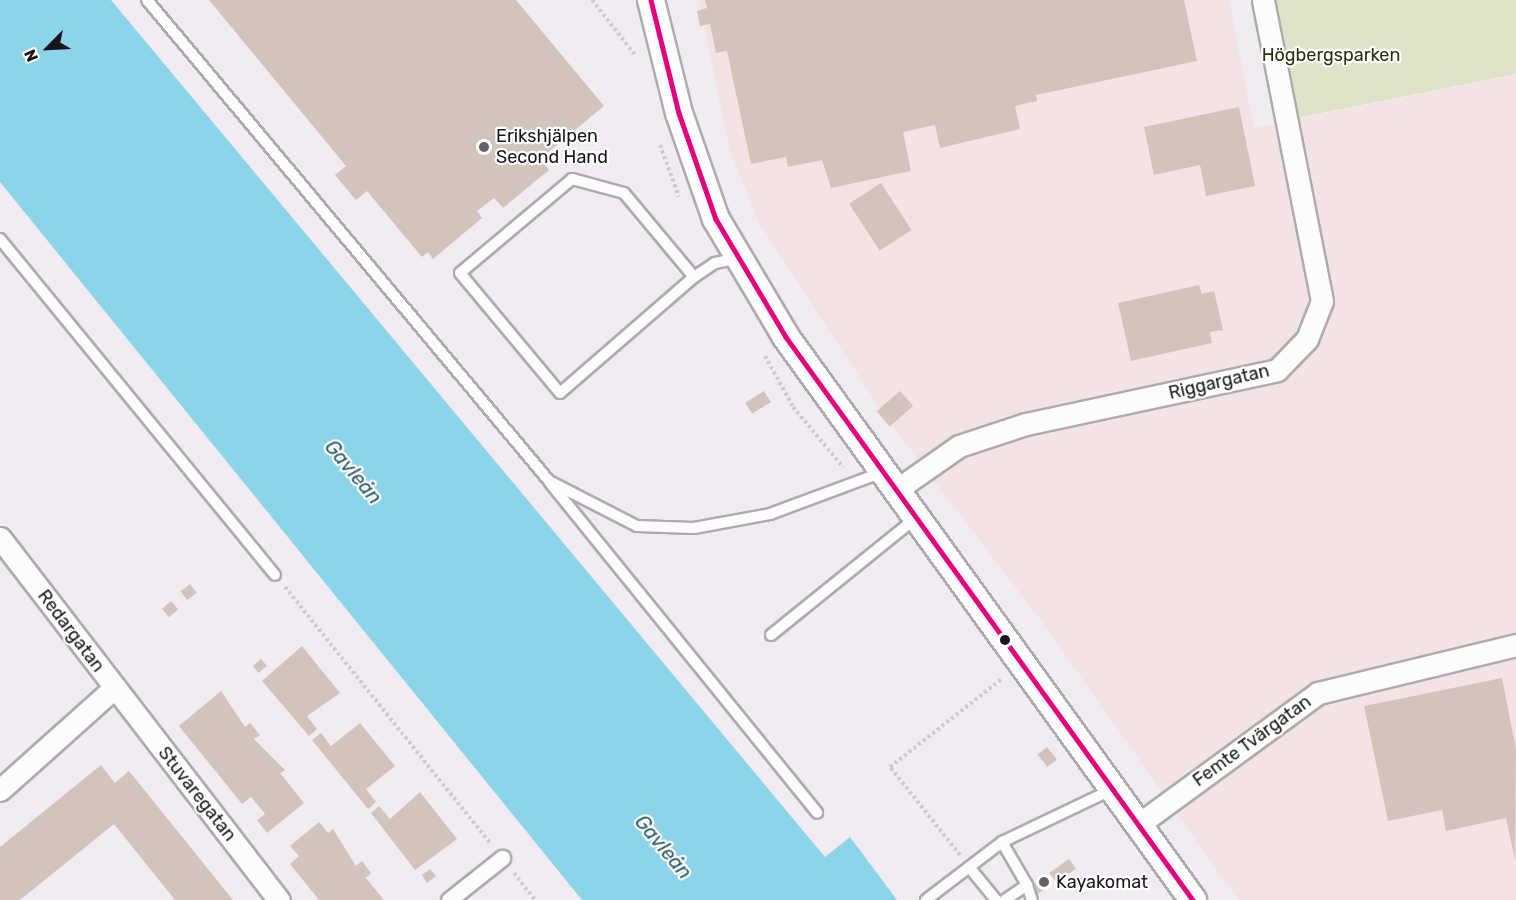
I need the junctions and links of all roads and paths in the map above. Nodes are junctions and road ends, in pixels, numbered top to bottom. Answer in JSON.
{"nodes":[{"id":1,"x":147,"y":0,"type":"edge"},
{"id":2,"x":592,"y":0,"type":"edge"},
{"id":3,"x":651,"y":0,"type":"edge"},
{"id":4,"x":1263,"y":0,"type":"edge"},
{"id":5,"x":636,"y":56,"type":"dead end"},
{"id":6,"x":0,"y":238,"type":"edge"},
{"id":7,"x":739,"y":258,"type":"junction"},
{"id":8,"x":694,"y":277,"type":"junction"},
{"id":9,"x":892,"y":479,"type":"junction"},
{"id":10,"x":549,"y":481,"type":"junction"},
{"id":11,"x":919,"y":516,"type":"junction"},
{"id":12,"x":0,"y":538,"type":"edge"},
{"id":13,"x":275,"y":575,"type":"joint"},
{"id":14,"x":771,"y":635,"type":"dead end"},
{"id":15,"x":1516,"y":645,"type":"edge"},
{"id":16,"x":1002,"y":678,"type":"dead end"},
{"id":17,"x":114,"y":688,"type":"junction"},
{"id":18,"x":1113,"y":789,"type":"junction"},
{"id":19,"x":0,"y":790,"type":"edge"},
{"id":20,"x":817,"y":813,"type":"dead end"},
{"id":21,"x":1139,"y":824,"type":"junction"},
{"id":22,"x":1002,"y":842,"type":"junction"},
{"id":23,"x":502,"y":858,"type":"junction"},
{"id":24,"x":969,"y":867,"type":"junction"},
{"id":25,"x":1027,"y":885,"type":"junction"},
{"id":26,"x":279,"y":900,"type":"edge"},
{"id":27,"x":449,"y":900,"type":"edge"},
{"id":28,"x":535,"y":900,"type":"edge"},
{"id":29,"x":926,"y":900,"type":"edge"},
{"id":30,"x":996,"y":900,"type":"edge"},
{"id":31,"x":1005,"y":900,"type":"edge"},
{"id":32,"x":1032,"y":900,"type":"edge"},
{"id":33,"x":1193,"y":900,"type":"edge"}],
"edges":[{"from":1,"to":10,"type":"lane"},
{"from":2,"to":5,"type":"path"},
{"from":3,"to":7,"type":"street"},
{"from":4,"to":9,"type":"street","name":"Riggargatan"},
{"from":6,"to":13,"type":"lane"},
{"from":7,"to":8,"type":"lane"},
{"from":7,"to":9,"type":"street"},
{"from":8,"to":8,"type":"lane"},
{"from":9,"to":10,"type":"lane"},
{"from":9,"to":11,"type":"street"},
{"from":10,"to":20,"type":"lane"},
{"from":11,"to":14,"type":"lane"},
{"from":11,"to":18,"type":"street"},
{"from":12,"to":17,"type":"street","name":"Redargatan"},
{"from":13,"to":23,"type":"path"},
{"from":15,"to":21,"type":"street","name":"Femte Tvärgatan"},
{"from":16,"to":24,"type":"path"},
{"from":17,"to":19,"type":"street","name":"Redargatan"},
{"from":17,"to":26,"type":"street","name":"Stuvaregatan"},
{"from":18,"to":21,"type":"street"},
{"from":18,"to":22,"type":"lane"},
{"from":21,"to":33,"type":"street"},
{"from":22,"to":24,"type":"lane"},
{"from":22,"to":25,"type":"lane"},
{"from":23,"to":27,"type":"street"},
{"from":23,"to":28,"type":"path"},
{"from":24,"to":29,"type":"lane"},
{"from":24,"to":30,"type":"lane"},
{"from":25,"to":31,"type":"lane"},
{"from":25,"to":32,"type":"lane"}]}
